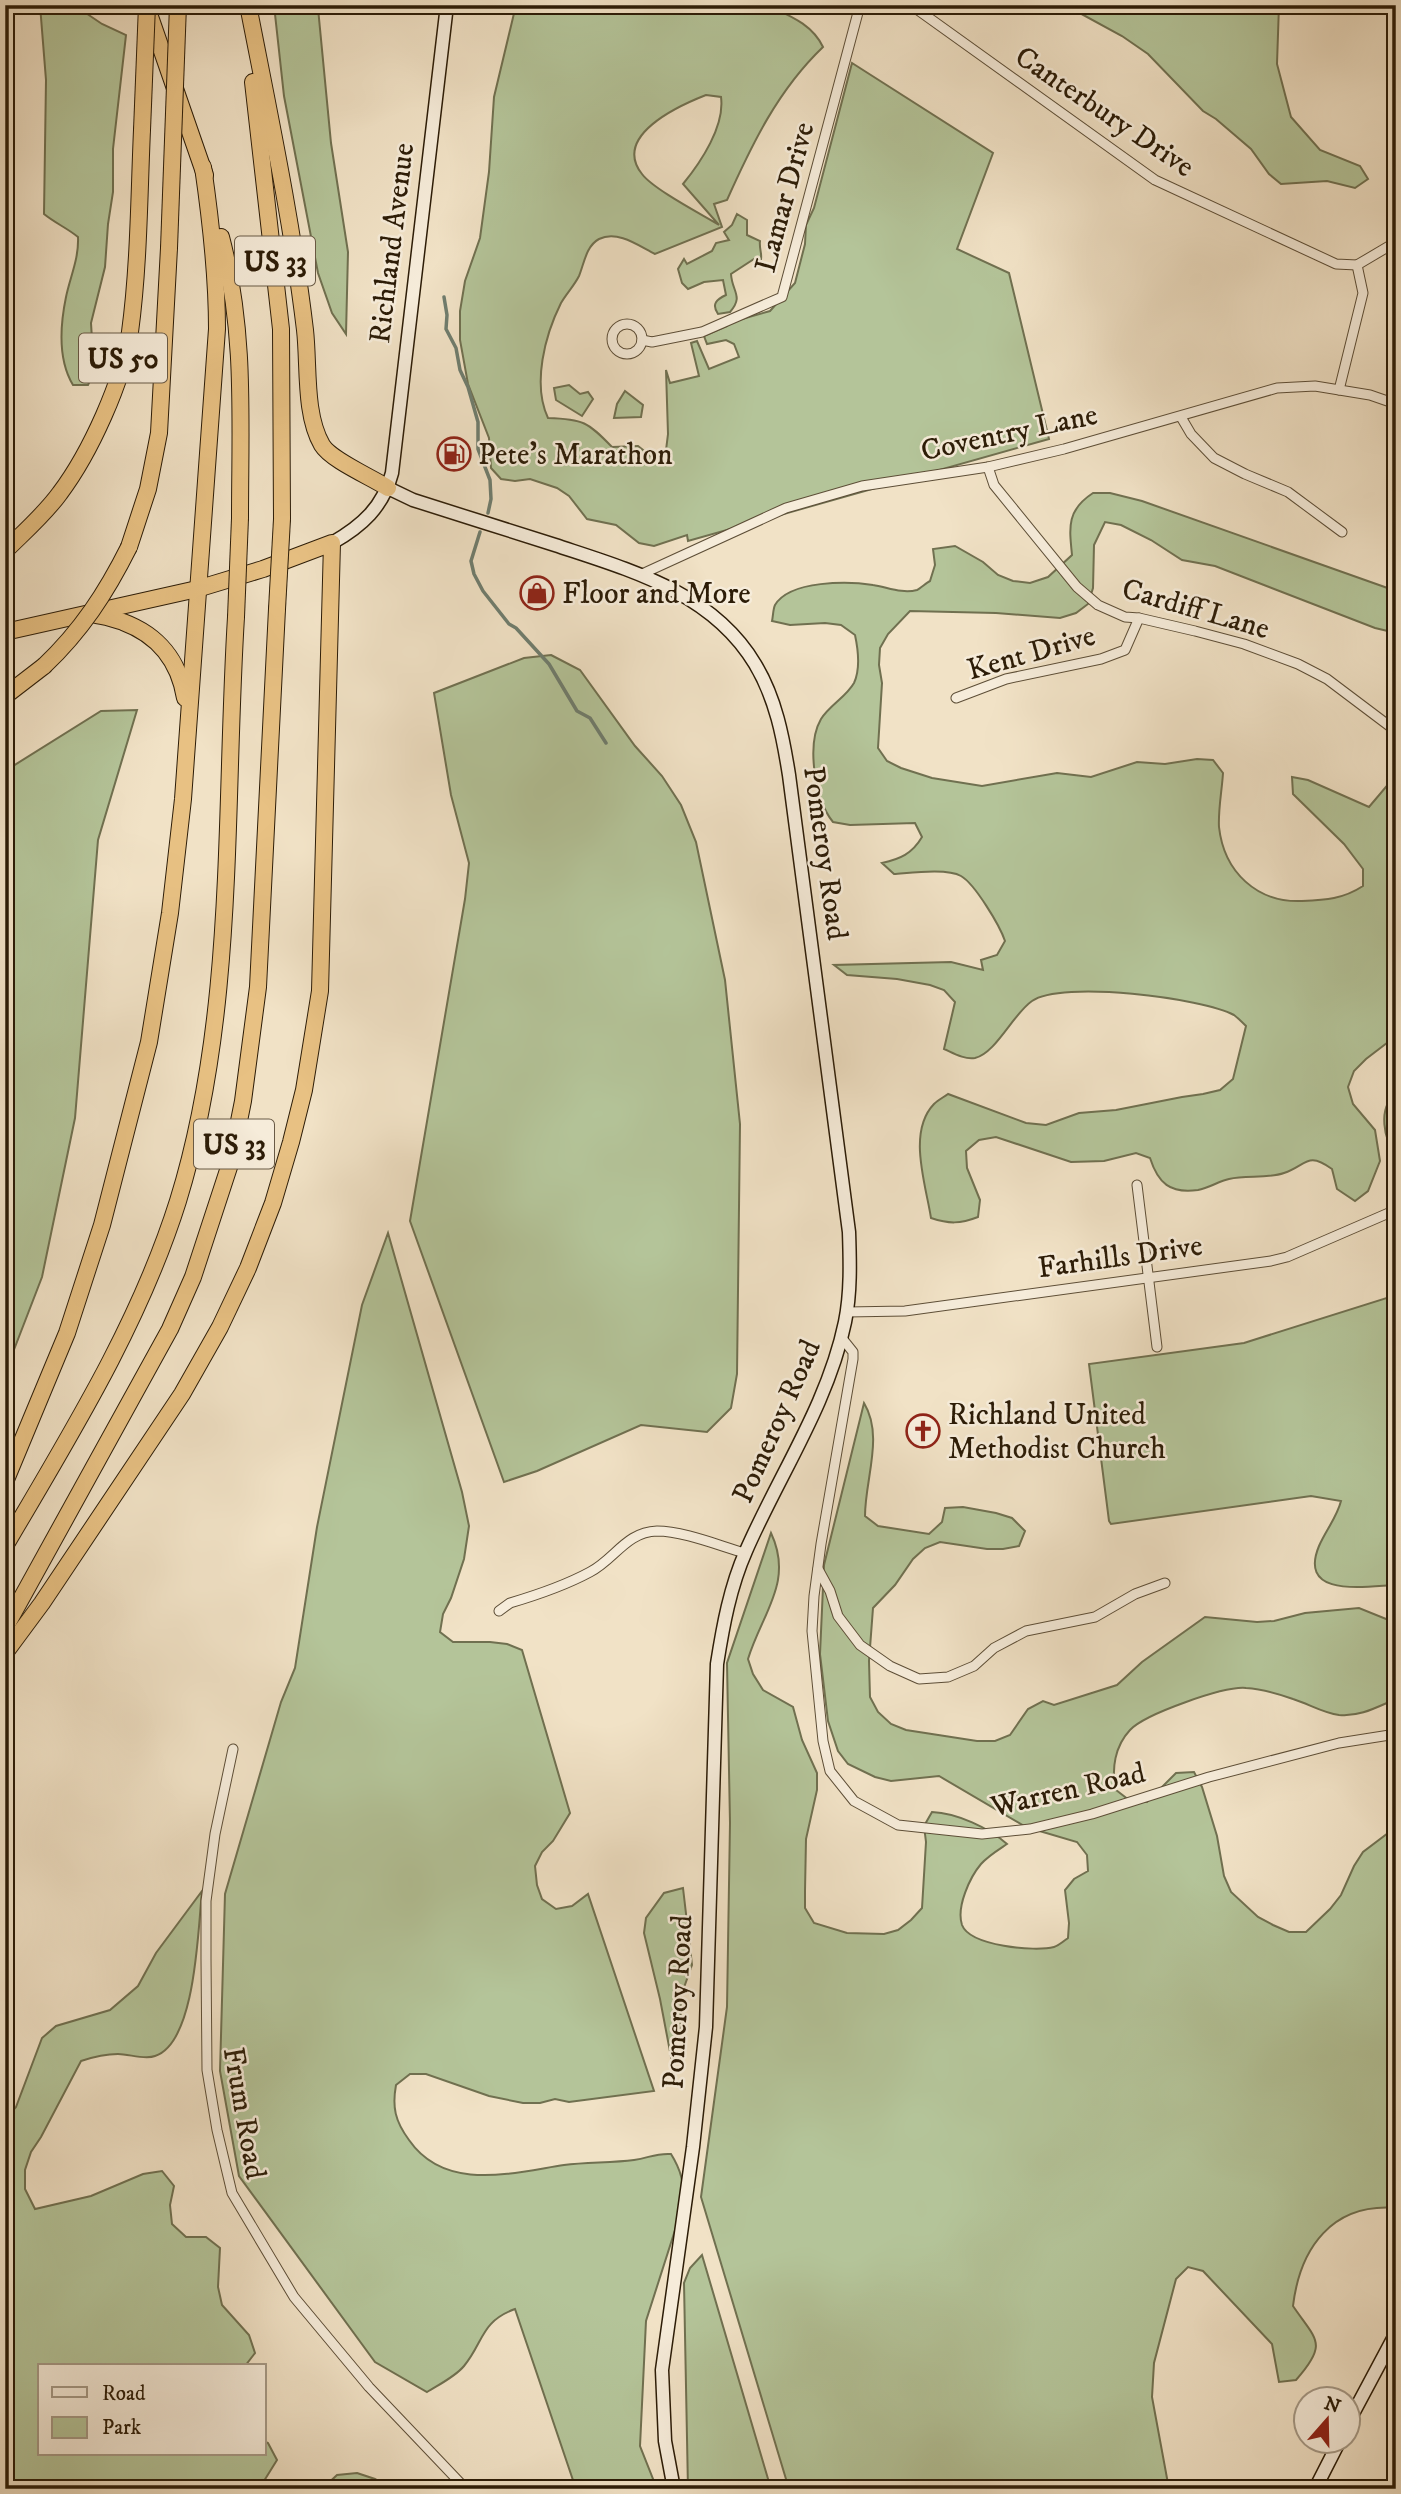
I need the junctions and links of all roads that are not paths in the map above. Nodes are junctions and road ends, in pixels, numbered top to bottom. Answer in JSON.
{"nodes":[{"id":1,"x":147,"y":5,"type":"edge"},
{"id":2,"x":178,"y":5,"type":"edge"},
{"id":3,"x":246,"y":5,"type":"edge"},
{"id":4,"x":447,"y":5,"type":"edge"},
{"id":5,"x":860,"y":5,"type":"edge"},
{"id":6,"x":911,"y":5,"type":"edge"},
{"id":7,"x":203,"y":167,"type":"junction"},
{"id":8,"x":1396,"y":242,"type":"edge"},
{"id":9,"x":1357,"y":265,"type":"junction"},
{"id":10,"x":642,"y":340,"type":"dead end"},
{"id":11,"x":1339,"y":390,"type":"junction"},
{"id":12,"x":1396,"y":404,"type":"edge"},
{"id":13,"x":1181,"y":417,"type":"junction"},
{"id":14,"x":988,"y":467,"type":"junction"},
{"id":15,"x":388,"y":488,"type":"junction"},
{"id":16,"x":1342,"y":532,"type":"dead end"},
{"id":17,"x":332,"y":543,"type":"junction"},
{"id":18,"x":5,"y":551,"type":"edge"},
{"id":19,"x":642,"y":575,"type":"junction"},
{"id":20,"x":197,"y":589,"type":"junction"},
{"id":21,"x":80,"y":615,"type":"junction"},
{"id":22,"x":1139,"y":618,"type":"junction"},
{"id":23,"x":5,"y":632,"type":"edge"},
{"id":24,"x":5,"y":696,"type":"edge"},
{"id":25,"x":956,"y":698,"type":"dead end"},
{"id":26,"x":188,"y":720,"type":"junction"},
{"id":27,"x":1396,"y":731,"type":"edge"},
{"id":28,"x":1137,"y":1185,"type":"dead end"},
{"id":29,"x":1391,"y":1212,"type":"dead end"},
{"id":30,"x":1149,"y":1277,"type":"junction"},
{"id":31,"x":847,"y":1312,"type":"junction"},
{"id":32,"x":842,"y":1337,"type":"junction"},
{"id":33,"x":1157,"y":1347,"type":"dead end"},
{"id":34,"x":5,"y":1482,"type":"edge"},
{"id":35,"x":5,"y":1546,"type":"edge"},
{"id":36,"x":745,"y":1553,"type":"junction"},
{"id":37,"x":818,"y":1569,"type":"junction"},
{"id":38,"x":1165,"y":1583,"type":"dead end"},
{"id":39,"x":499,"y":1611,"type":"dead end"},
{"id":40,"x":5,"y":1628,"type":"edge"},
{"id":41,"x":5,"y":1653,"type":"edge"},
{"id":42,"x":1396,"y":1734,"type":"edge"},
{"id":43,"x":233,"y":1749,"type":"dead end"},
{"id":44,"x":1396,"y":2333,"type":"edge"},
{"id":45,"x":1362,"y":2398,"type":"edge"},
{"id":46,"x":1332,"y":2456,"type":"edge"},
{"id":47,"x":466,"y":2489,"type":"edge"},
{"id":48,"x":674,"y":2489,"type":"edge"},
{"id":49,"x":1315,"y":2489,"type":"edge"}],
"edges":[{"from":1,"to":7,"type":"highway","number":"US 33"},
{"from":1,"to":18,"type":"highway","number":"US 50","bridge":true},
{"from":2,"to":24,"type":"highway","number":"US 50","bridge":true},
{"from":3,"to":15,"type":"highway"},
{"from":3,"to":40,"type":"highway","number":"US 33","bridge":true},
{"from":4,"to":15,"type":"street","name":"Richland Avenue"},
{"from":5,"to":10,"type":"street","name":"Lamar Drive"},
{"from":6,"to":9,"type":"street","name":"Canterbury Drive"},
{"from":7,"to":20,"type":"highway"},
{"from":7,"to":35,"type":"highway","number":"US 33","bridge":true},
{"from":8,"to":9,"type":"street"},
{"from":9,"to":11,"type":"street"},
{"from":11,"to":12,"type":"street","name":"Coventry Lane"},
{"from":11,"to":13,"type":"street","name":"Coventry Lane"},
{"from":13,"to":14,"type":"street","name":"Coventry Lane"},
{"from":13,"to":16,"type":"street"},
{"from":14,"to":19,"type":"street","name":"Coventry Lane"},
{"from":14,"to":22,"type":"street","name":"Cardiff Lane"},
{"from":15,"to":17,"type":"street"},
{"from":15,"to":19,"type":"street","name":"Pomeroy Road"},
{"from":17,"to":20,"type":"highway"},
{"from":17,"to":41,"type":"highway"},
{"from":19,"to":31,"type":"street","name":"Pomeroy Road"},
{"from":20,"to":21,"type":"highway"},
{"from":20,"to":26,"type":"highway"},
{"from":21,"to":23,"type":"highway"},
{"from":21,"to":26,"type":"highway"},
{"from":22,"to":25,"type":"street","name":"Kent Drive"},
{"from":22,"to":27,"type":"street","name":"Cardiff Lane"},
{"from":26,"to":34,"type":"highway"},
{"from":28,"to":30,"type":"street"},
{"from":29,"to":30,"type":"street","name":"Farhills Drive"},
{"from":30,"to":31,"type":"street","name":"Farhills Drive"},
{"from":30,"to":33,"type":"street"},
{"from":31,"to":32,"type":"street","name":"Pomeroy Road"},
{"from":32,"to":36,"type":"street","name":"Pomeroy Road"},
{"from":32,"to":37,"type":"street","name":"Warren Road"},
{"from":36,"to":39,"type":"street"},
{"from":36,"to":48,"type":"street","name":"Pomeroy Road"},
{"from":37,"to":38,"type":"street"},
{"from":37,"to":42,"type":"street","name":"Warren Road"},
{"from":43,"to":47,"type":"street","name":"Frum Road"},
{"from":44,"to":45,"type":"street"},
{"from":46,"to":49,"type":"street"}]}
